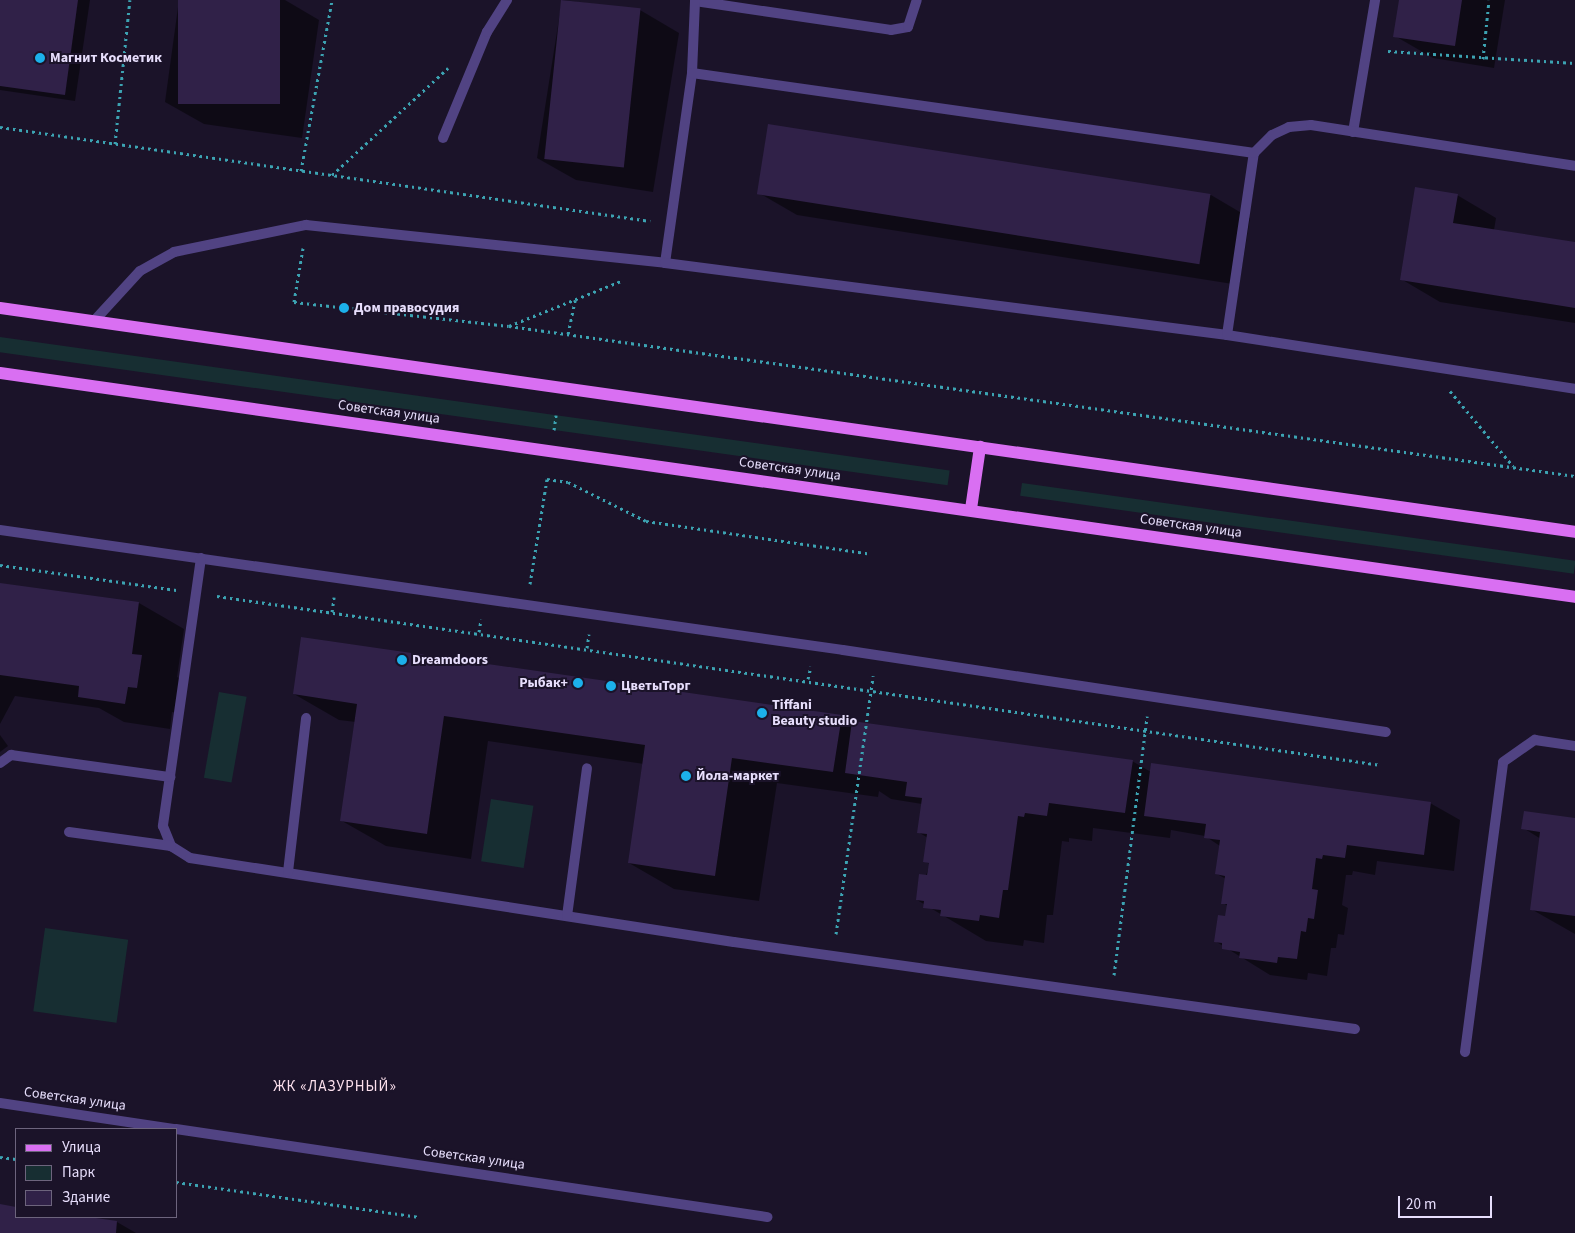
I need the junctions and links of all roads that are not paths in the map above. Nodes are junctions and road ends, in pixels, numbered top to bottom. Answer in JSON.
{"nodes":[{"id":1,"x":507,"y":0,"type":"edge"},
{"id":2,"x":695,"y":0,"type":"edge"},
{"id":3,"x":917,"y":0,"type":"edge"},
{"id":4,"x":1375,"y":0,"type":"edge"},
{"id":5,"x":692,"y":73,"type":"junction"},
{"id":6,"x":1353,"y":132,"type":"junction"},
{"id":7,"x":443,"y":138,"type":"dead end"},
{"id":8,"x":1254,"y":153,"type":"junction"},
{"id":9,"x":1575,"y":166,"type":"edge"},
{"id":10,"x":666,"y":263,"type":"junction"},
{"id":11,"x":0,"y":308,"type":"edge"},
{"id":12,"x":94,"y":321,"type":"junction"},
{"id":13,"x":1227,"y":335,"type":"junction"},
{"id":14,"x":0,"y":373,"type":"edge"},
{"id":15,"x":1575,"y":389,"type":"edge"},
{"id":16,"x":980,"y":447,"type":"junction"},
{"id":17,"x":971,"y":509,"type":"junction"},
{"id":18,"x":0,"y":530,"type":"edge"},
{"id":19,"x":1575,"y":532,"type":"edge"},
{"id":20,"x":201,"y":558,"type":"junction"},
{"id":21,"x":1575,"y":597,"type":"edge"},
{"id":22,"x":306,"y":718,"type":"dead end"},
{"id":23,"x":1386,"y":732,"type":"dead end"},
{"id":24,"x":1575,"y":746,"type":"edge"},
{"id":25,"x":0,"y":763,"type":"edge"},
{"id":26,"x":587,"y":768,"type":"dead end"},
{"id":27,"x":170,"y":777,"type":"junction"},
{"id":28,"x":69,"y":832,"type":"dead end"},
{"id":29,"x":171,"y":846,"type":"junction"},
{"id":30,"x":288,"y":872,"type":"junction"},
{"id":31,"x":567,"y":916,"type":"junction"},
{"id":32,"x":1355,"y":1029,"type":"dead end"},
{"id":33,"x":1465,"y":1052,"type":"dead end"},
{"id":34,"x":0,"y":1103,"type":"edge"},
{"id":35,"x":169,"y":1128,"type":"edge"},
{"id":36,"x":178,"y":1129,"type":"edge"},
{"id":37,"x":767,"y":1217,"type":"dead end"}],
"edges":[{"from":1,"to":7,"type":"lane"},
{"from":2,"to":3,"type":"lane"},
{"from":2,"to":5,"type":"lane"},
{"from":4,"to":6,"type":"lane"},
{"from":5,"to":8,"type":"lane"},
{"from":5,"to":10,"type":"lane"},
{"from":6,"to":8,"type":"lane"},
{"from":6,"to":9,"type":"lane"},
{"from":8,"to":13,"type":"lane"},
{"from":10,"to":12,"type":"lane"},
{"from":10,"to":13,"type":"lane"},
{"from":11,"to":12,"type":"main road"},
{"from":12,"to":16,"type":"main road"},
{"from":13,"to":15,"type":"lane"},
{"from":14,"to":17,"type":"main road","name":"Советская улица"},
{"from":16,"to":17,"type":"main road"},
{"from":16,"to":19,"type":"main road"},
{"from":17,"to":21,"type":"main road","name":"Советская улица"},
{"from":18,"to":20,"type":"lane"},
{"from":20,"to":23,"type":"lane"},
{"from":20,"to":27,"type":"lane"},
{"from":22,"to":30,"type":"lane"},
{"from":24,"to":33,"type":"lane"},
{"from":25,"to":27,"type":"lane"},
{"from":26,"to":31,"type":"lane"},
{"from":27,"to":29,"type":"lane"},
{"from":28,"to":29,"type":"lane"},
{"from":29,"to":30,"type":"lane"},
{"from":30,"to":31,"type":"lane"},
{"from":31,"to":32,"type":"lane"},
{"from":34,"to":35,"type":"lane","name":"Советская улица"},
{"from":36,"to":37,"type":"lane","name":"Советская улица"}]}
